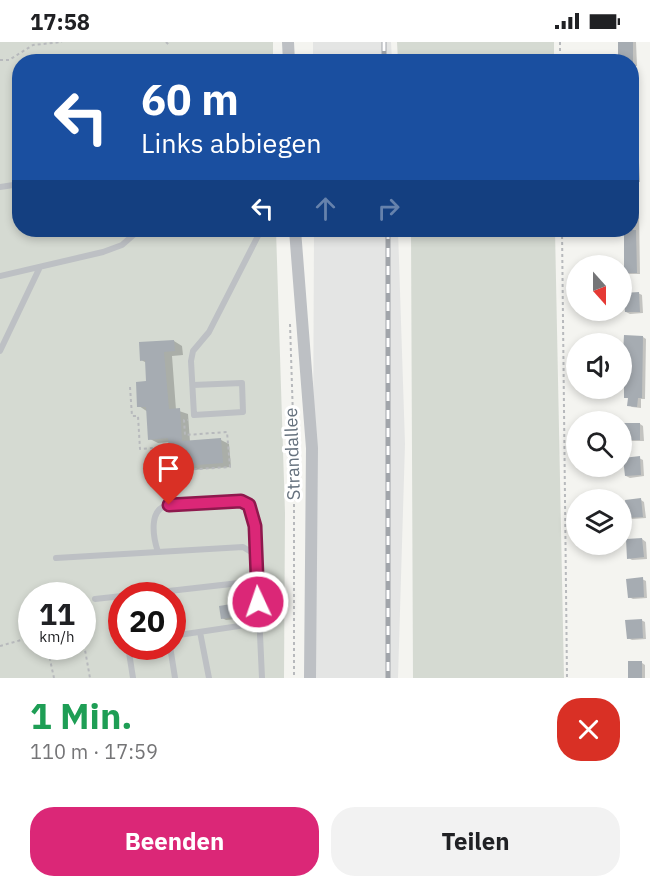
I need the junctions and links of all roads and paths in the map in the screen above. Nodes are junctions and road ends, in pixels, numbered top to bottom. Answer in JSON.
{"nodes":[{"id":1,"x":62,"y":42,"type":"edge"},
{"id":2,"x":166,"y":42,"type":"edge"},
{"id":3,"x":170,"y":46,"type":"dead end"},
{"id":4,"x":19,"y":54,"type":"edge"},
{"id":5,"x":131,"y":237,"type":"edge"},
{"id":6,"x":257,"y":237,"type":"edge"},
{"id":7,"x":296,"y":237,"type":"edge"},
{"id":8,"x":562,"y":237,"type":"edge"},
{"id":9,"x":40,"y":267,"type":"junction"},
{"id":10,"x":0,"y":276,"type":"edge"},
{"id":11,"x":290,"y":321,"type":"dead end"},
{"id":12,"x":0,"y":351,"type":"edge"},
{"id":13,"x":193,"y":385,"type":"junction"},
{"id":14,"x":130,"y":387,"type":"dead end"},
{"id":15,"x":191,"y":420,"type":"dead end"},
{"id":16,"x":158,"y":552,"type":"junction"},
{"id":17,"x":256,"y":555,"type":"junction"},
{"id":18,"x":56,"y":558,"type":"dead end"},
{"id":19,"x":257,"y":581,"type":"junction"},
{"id":20,"x":186,"y":589,"type":"edge"},
{"id":21,"x":260,"y":624,"type":"junction"},
{"id":22,"x":200,"y":632,"type":"junction"},
{"id":23,"x":186,"y":634,"type":"edge"},
{"id":24,"x":18,"y":641,"type":"edge"},
{"id":25,"x":0,"y":646,"type":"edge"},
{"id":26,"x":51,"y":660,"type":"edge"},
{"id":27,"x":87,"y":660,"type":"edge"},
{"id":28,"x":130,"y":660,"type":"edge"},
{"id":29,"x":172,"y":660,"type":"edge"},
{"id":30,"x":54,"y":678,"type":"edge"},
{"id":31,"x":90,"y":678,"type":"edge"},
{"id":32,"x":133,"y":678,"type":"edge"},
{"id":33,"x":175,"y":678,"type":"edge"},
{"id":34,"x":209,"y":678,"type":"edge"},
{"id":35,"x":262,"y":678,"type":"edge"},
{"id":36,"x":294,"y":678,"type":"edge"},
{"id":37,"x":310,"y":678,"type":"edge"},
{"id":38,"x":567,"y":678,"type":"edge"}],
"edges":[{"from":1,"to":4,"type":"path"},
{"from":2,"to":3,"type":"path"},
{"from":5,"to":9,"type":"lane"},
{"from":6,"to":13,"type":"lane"},
{"from":7,"to":37,"type":"street","name":"Strandallee"},
{"from":8,"to":38,"type":"path"},
{"from":9,"to":10,"type":"lane"},
{"from":9,"to":12,"type":"lane"},
{"from":11,"to":36,"type":"path"},
{"from":13,"to":13,"type":"lane"},
{"from":14,"to":15,"type":"path"},
{"from":16,"to":17,"type":"lane"},
{"from":16,"to":17,"type":"lane"},
{"from":16,"to":18,"type":"lane"},
{"from":17,"to":19,"type":"lane"},
{"from":19,"to":20,"type":"lane"},
{"from":19,"to":21,"type":"lane"},
{"from":21,"to":22,"type":"lane"},
{"from":21,"to":35,"type":"lane"},
{"from":22,"to":23,"type":"lane"},
{"from":22,"to":34,"type":"lane"},
{"from":24,"to":25,"type":"path"},
{"from":26,"to":30,"type":"path"},
{"from":27,"to":31,"type":"path"},
{"from":28,"to":32,"type":"lane"},
{"from":29,"to":33,"type":"lane"}]}
